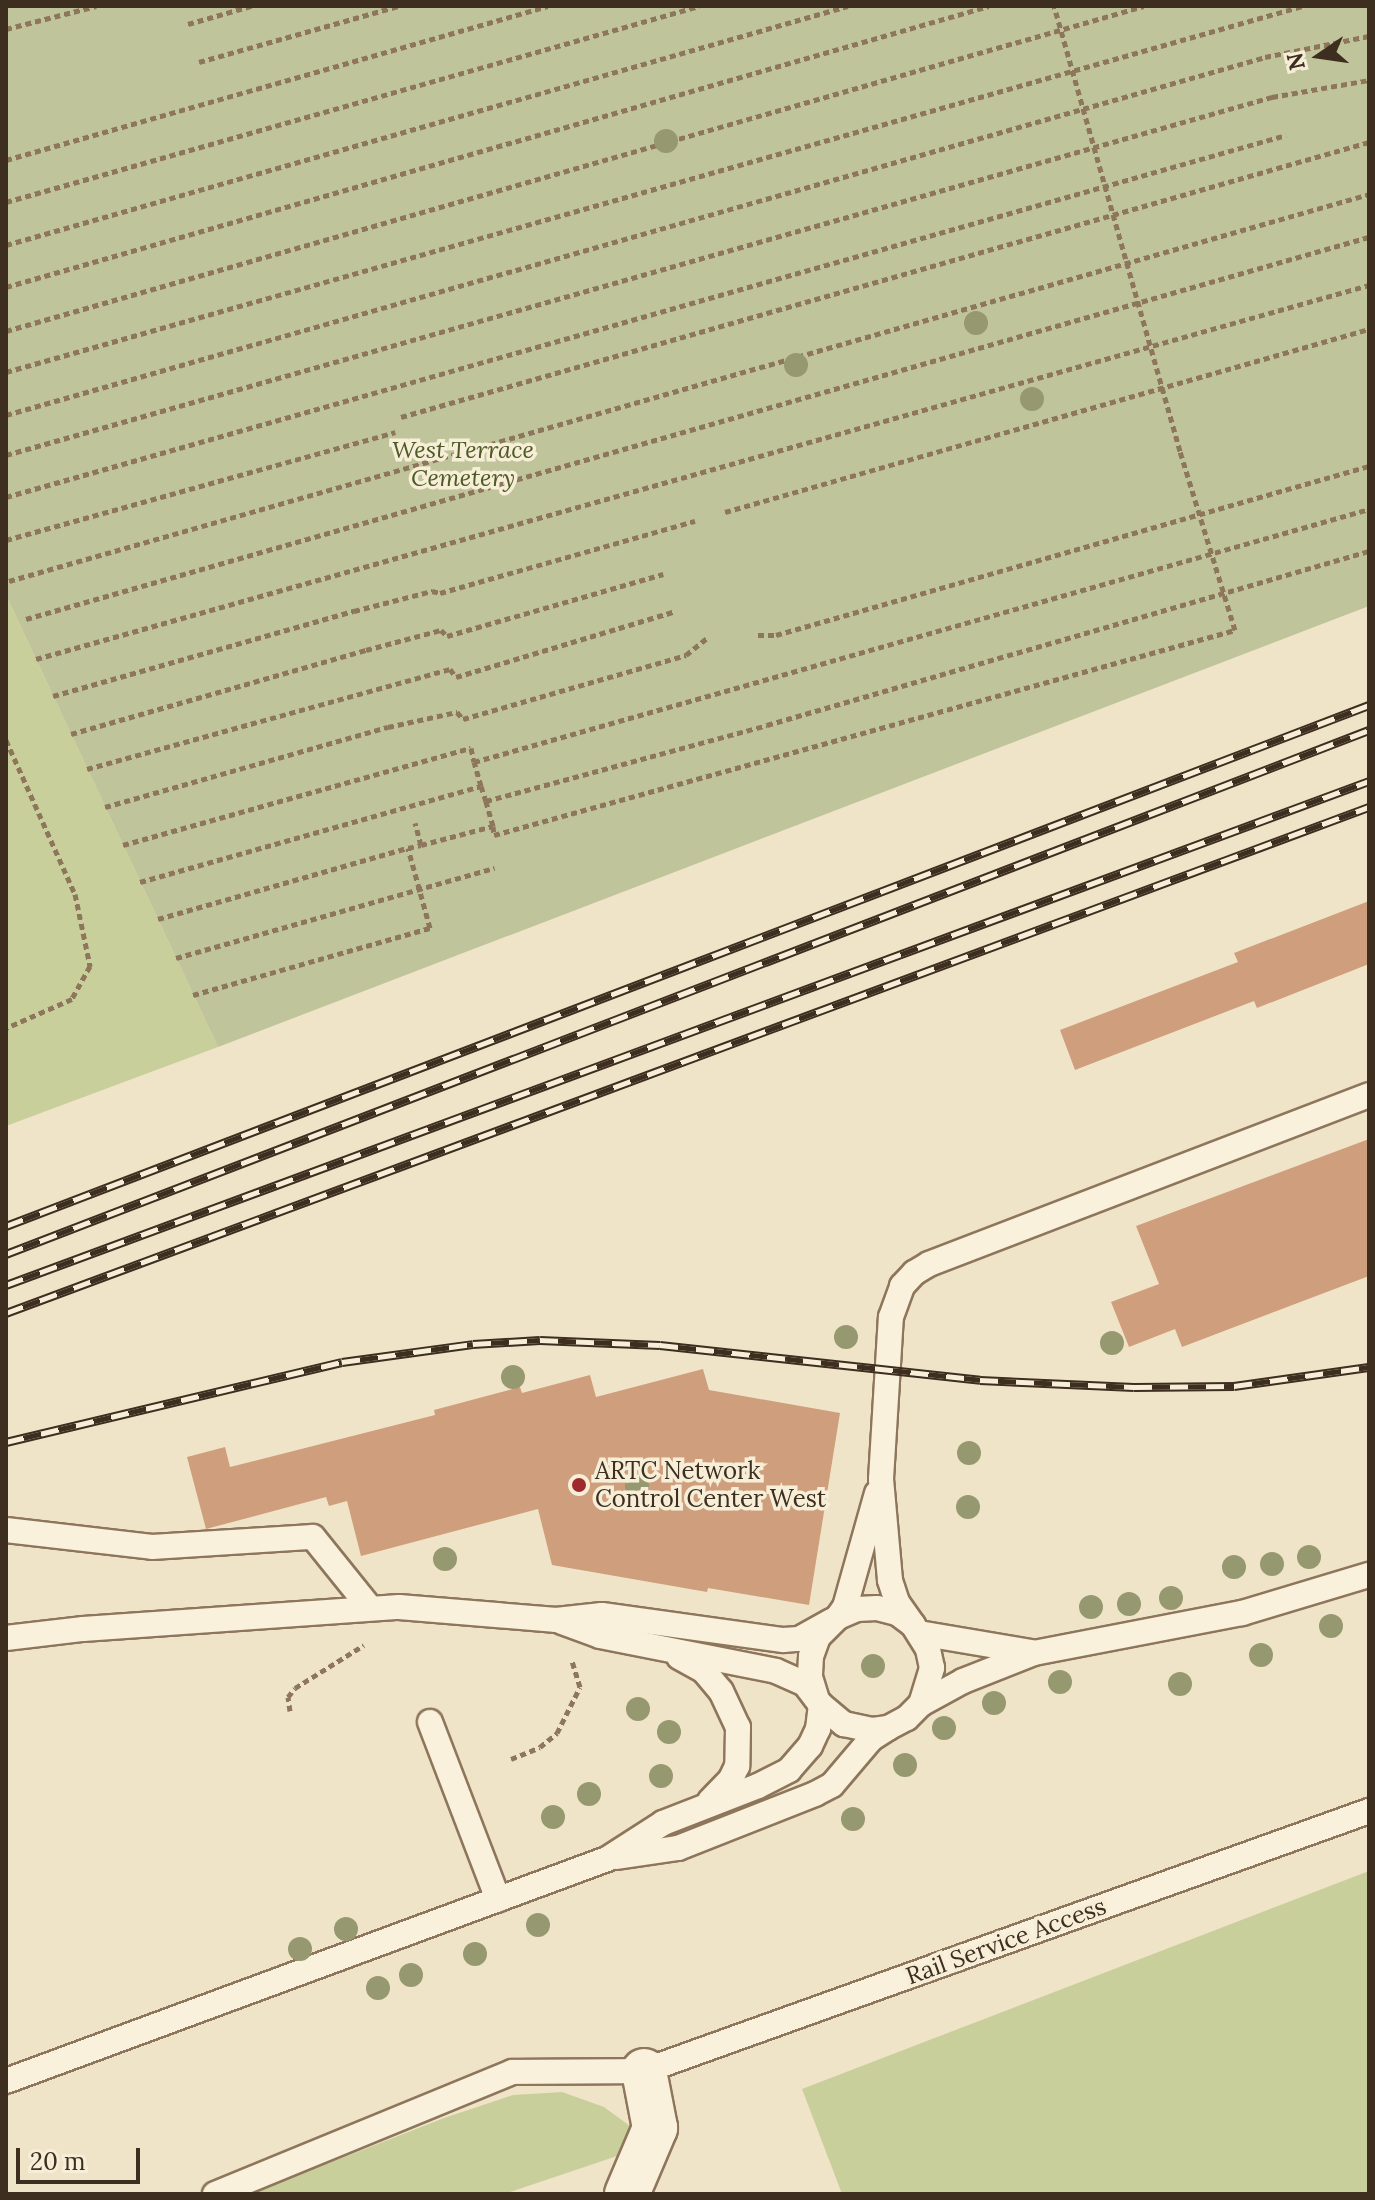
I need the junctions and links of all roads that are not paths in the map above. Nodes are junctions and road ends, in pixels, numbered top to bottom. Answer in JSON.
{"nodes":[{"id":1,"x":1369,"y":1095,"type":"edge"},
{"id":2,"x":881,"y":1479,"type":"junction"},
{"id":3,"x":6,"y":1530,"type":"edge"},
{"id":4,"x":1369,"y":1575,"type":"edge"},
{"id":5,"x":370,"y":1608,"type":"junction"},
{"id":6,"x":835,"y":1619,"type":"junction"},
{"id":7,"x":556,"y":1620,"type":"junction"},
{"id":8,"x":916,"y":1629,"type":"junction"},
{"id":9,"x":6,"y":1638,"type":"edge"},
{"id":10,"x":655,"y":1647,"type":"junction"},
{"id":11,"x":1034,"y":1653,"type":"junction"},
{"id":12,"x":818,"y":1701,"type":"junction"},
{"id":13,"x":921,"y":1704,"type":"junction"},
{"id":14,"x":430,"y":1722,"type":"dead end"},
{"id":15,"x":888,"y":1728,"type":"junction"},
{"id":16,"x":702,"y":1807,"type":"junction"},
{"id":17,"x":1369,"y":1811,"type":"edge"},
{"id":18,"x":607,"y":1859,"type":"junction"},
{"id":19,"x":498,"y":1899,"type":"junction"},
{"id":20,"x":644,"y":2071,"type":"junction"},
{"id":21,"x":6,"y":2081,"type":"edge"},
{"id":22,"x":215,"y":2194,"type":"edge"},
{"id":23,"x":627,"y":2194,"type":"edge"}],
"edges":[{"from":1,"to":2,"type":"lane"},
{"from":2,"to":6,"type":"lane"},
{"from":2,"to":8,"type":"lane"},
{"from":3,"to":5,"type":"lane"},
{"from":4,"to":11,"type":"lane"},
{"from":5,"to":7,"type":"lane"},
{"from":5,"to":9,"type":"lane"},
{"from":6,"to":7,"type":"lane"},
{"from":6,"to":8,"type":"lane"},
{"from":6,"to":12,"type":"lane"},
{"from":7,"to":10,"type":"lane"},
{"from":8,"to":11,"type":"lane"},
{"from":8,"to":13,"type":"lane"},
{"from":10,"to":12,"type":"lane"},
{"from":10,"to":16,"type":"lane"},
{"from":11,"to":13,"type":"lane"},
{"from":12,"to":15,"type":"lane"},
{"from":12,"to":16,"type":"lane"},
{"from":13,"to":15,"type":"lane"},
{"from":14,"to":19,"type":"lane"},
{"from":15,"to":18,"type":"lane"},
{"from":16,"to":18,"type":"lane"},
{"from":17,"to":20,"type":"lane","name":"Rail Service Access"},
{"from":18,"to":19,"type":"lane"},
{"from":19,"to":21,"type":"lane"},
{"from":20,"to":22,"type":"lane","name":"Rail Service Access"},
{"from":20,"to":23,"type":"street"}]}
